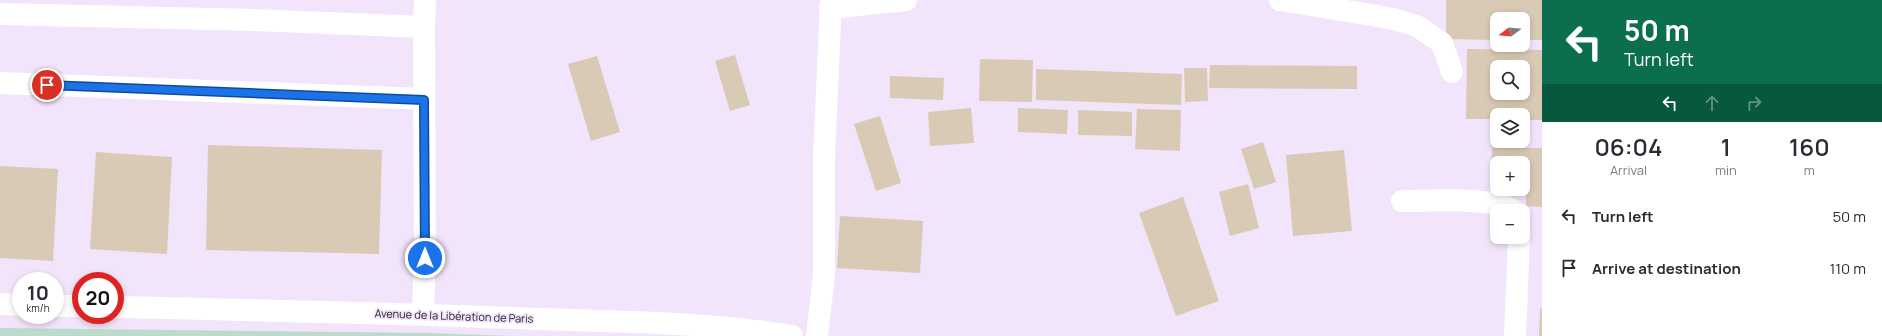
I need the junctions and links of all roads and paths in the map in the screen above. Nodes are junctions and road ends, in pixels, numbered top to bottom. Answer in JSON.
{"nodes":[{"id":1,"x":426,"y":0,"type":"edge"},
{"id":2,"x":906,"y":0,"type":"edge"},
{"id":3,"x":1280,"y":0,"type":"edge"},
{"id":4,"x":830,"y":4,"type":"edge"},
{"id":5,"x":0,"y":14,"type":"edge"},
{"id":6,"x":424,"y":27,"type":"junction"},
{"id":7,"x":1452,"y":72,"type":"dead end"},
{"id":8,"x":0,"y":83,"type":"edge"},
{"id":9,"x":424,"y":100,"type":"junction"},
{"id":10,"x":1402,"y":201,"type":"dead end"},
{"id":11,"x":1498,"y":204,"type":"edge"},
{"id":12,"x":1519,"y":244,"type":"edge"},
{"id":13,"x":0,"y":304,"type":"edge"},
{"id":14,"x":12,"y":305,"type":"edge"},
{"id":15,"x":124,"y":307,"type":"edge"},
{"id":16,"x":424,"y":314,"type":"junction"},
{"id":17,"x":792,"y":336,"type":"edge"},
{"id":18,"x":817,"y":336,"type":"edge"},
{"id":19,"x":1515,"y":336,"type":"edge"}],
"edges":[{"from":1,"to":6,"type":"street"},
{"from":2,"to":4,"type":"street"},
{"from":3,"to":7,"type":"street"},
{"from":4,"to":18,"type":"street"},
{"from":5,"to":6,"type":"street"},
{"from":6,"to":9,"type":"street"},
{"from":8,"to":9,"type":"street"},
{"from":9,"to":16,"type":"street"},
{"from":10,"to":11,"type":"street"},
{"from":12,"to":19,"type":"street"},
{"from":13,"to":14,"type":"street"},
{"from":15,"to":16,"type":"street","name":"Avenue de la Libération de Paris"},
{"from":16,"to":17,"type":"street","name":"Avenue de la Libération de Paris"}]}
